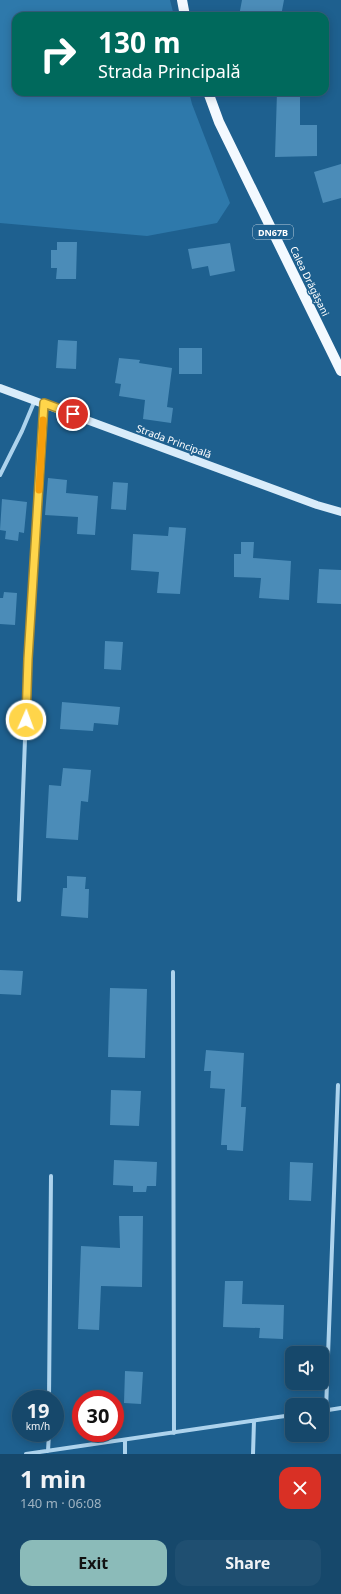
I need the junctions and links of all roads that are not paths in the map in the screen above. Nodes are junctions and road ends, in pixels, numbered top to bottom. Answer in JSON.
{"nodes":[{"id":1,"x":182,"y":0,"type":"edge"},
{"id":2,"x":184,"y":12,"type":"edge"},
{"id":3,"x":209,"y":96,"type":"edge"},
{"id":4,"x":341,"y":371,"type":"edge"},
{"id":5,"x":0,"y":388,"type":"edge"},
{"id":6,"x":35,"y":400,"type":"junction"},
{"id":7,"x":44,"y":403,"type":"junction"},
{"id":8,"x":0,"y":475,"type":"edge"},
{"id":9,"x":341,"y":512,"type":"edge"},
{"id":10,"x":19,"y":900,"type":"dead end"},
{"id":11,"x":173,"y":972,"type":"dead end"},
{"id":12,"x":338,"y":1085,"type":"dead end"},
{"id":13,"x":51,"y":1176,"type":"dead end"},
{"id":14,"x":49,"y":1390,"type":"edge"},
{"id":15,"x":325,"y":1398,"type":"edge"},
{"id":16,"x":341,"y":1408,"type":"edge"},
{"id":17,"x":329,"y":1410,"type":"edge"},
{"id":18,"x":285,"y":1417,"type":"edge"},
{"id":19,"x":254,"y":1421,"type":"junction"},
{"id":20,"x":174,"y":1433,"type":"junction"},
{"id":21,"x":125,"y":1440,"type":"junction"},
{"id":22,"x":48,"y":1442,"type":"edge"},
{"id":23,"x":48,"y":1451,"type":"junction"},
{"id":24,"x":26,"y":1454,"type":"edge"},
{"id":25,"x":32,"y":1454,"type":"edge"},
{"id":26,"x":125,"y":1454,"type":"edge"},
{"id":27,"x":253,"y":1454,"type":"edge"}],
"edges":[{"from":1,"to":2,"type":"main road"},
{"from":3,"to":4,"type":"main road","name":"Calea Drăgășani","number":"DN67B"},
{"from":5,"to":6,"type":"street","name":"Strada Principală"},
{"from":6,"to":7,"type":"street","name":"Strada Principală"},
{"from":6,"to":8,"type":"street"},
{"from":7,"to":9,"type":"street","name":"Strada Principală"},
{"from":7,"to":10,"type":"street"},
{"from":11,"to":20,"type":"street"},
{"from":12,"to":15,"type":"street"},
{"from":13,"to":14,"type":"street"},
{"from":16,"to":17,"type":"street"},
{"from":18,"to":19,"type":"street"},
{"from":19,"to":20,"type":"street"},
{"from":19,"to":27,"type":"street"},
{"from":20,"to":21,"type":"street"},
{"from":21,"to":23,"type":"street"},
{"from":21,"to":26,"type":"street"},
{"from":22,"to":23,"type":"street"},
{"from":23,"to":25,"type":"street"},
{"from":24,"to":25,"type":"street"}]}
